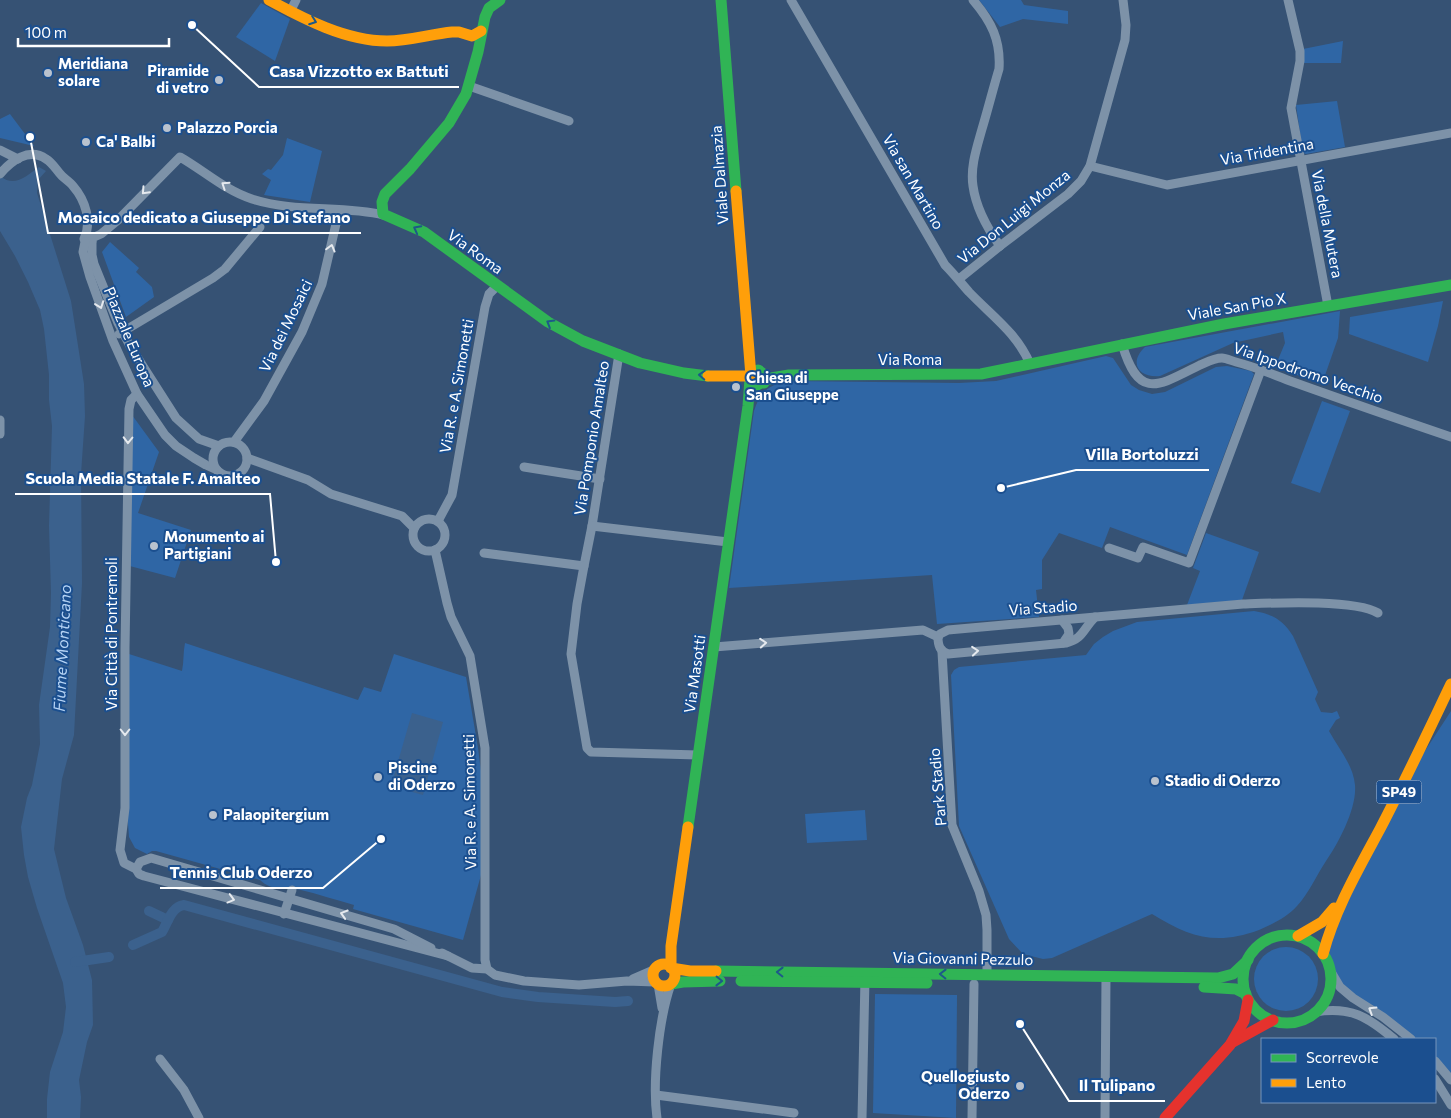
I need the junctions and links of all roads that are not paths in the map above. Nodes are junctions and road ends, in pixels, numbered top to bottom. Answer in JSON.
{"nodes":[{"id":1,"x":269,"y":0,"type":"edge"},
{"id":2,"x":296,"y":0,"type":"edge"},
{"id":3,"x":500,"y":0,"type":"edge"},
{"id":4,"x":721,"y":0,"type":"edge"},
{"id":5,"x":791,"y":0,"type":"edge"},
{"id":6,"x":973,"y":0,"type":"edge"},
{"id":7,"x":1123,"y":0,"type":"edge"},
{"id":8,"x":1288,"y":0,"type":"edge"},
{"id":9,"x":290,"y":12,"type":"junction"},
{"id":10,"x":480,"y":31,"type":"junction"},
{"id":11,"x":468,"y":35,"type":"junction"},
{"id":12,"x":476,"y":59,"type":"junction"},
{"id":13,"x":469,"y":86,"type":"junction"},
{"id":14,"x":569,"y":121,"type":"dead end"},
{"id":15,"x":1451,"y":133,"type":"edge"},
{"id":16,"x":0,"y":150,"type":"edge"},
{"id":17,"x":18,"y":159,"type":"junction"},
{"id":18,"x":1301,"y":160,"type":"junction"},
{"id":19,"x":1090,"y":166,"type":"junction"},
{"id":20,"x":3,"y":171,"type":"edge"},
{"id":21,"x":385,"y":194,"type":"junction"},
{"id":22,"x":339,"y":211,"type":"junction"},
{"id":23,"x":362,"y":212,"type":"junction"},
{"id":24,"x":384,"y":215,"type":"junction"},
{"id":25,"x":260,"y":227,"type":"dead end"},
{"id":26,"x":89,"y":239,"type":"junction"},
{"id":27,"x":1000,"y":246,"type":"junction"},
{"id":28,"x":959,"y":280,"type":"junction"},
{"id":29,"x":1451,"y":284,"type":"edge"},
{"id":30,"x":497,"y":286,"type":"junction"},
{"id":31,"x":1328,"y":306,"type":"junction"},
{"id":32,"x":125,"y":336,"type":"junction"},
{"id":33,"x":113,"y":341,"type":"junction"},
{"id":34,"x":1122,"y":344,"type":"junction"},
{"id":35,"x":619,"y":354,"type":"junction"},
{"id":36,"x":1030,"y":364,"type":"junction"},
{"id":37,"x":1262,"y":370,"type":"junction"},
{"id":38,"x":758,"y":377,"type":"junction"},
{"id":39,"x":137,"y":394,"type":"junction"},
{"id":40,"x":0,"y":420,"type":"edge"},
{"id":41,"x":0,"y":434,"type":"edge"},
{"id":42,"x":1451,"y":437,"type":"edge"},
{"id":43,"x":234,"y":442,"type":"junction"},
{"id":44,"x":219,"y":446,"type":"junction"},
{"id":45,"x":247,"y":458,"type":"junction"},
{"id":46,"x":524,"y":467,"type":"dead end"},
{"id":47,"x":217,"y":470,"type":"junction"},
{"id":48,"x":600,"y":479,"type":"junction"},
{"id":49,"x":438,"y":522,"type":"junction"},
{"id":50,"x":592,"y":526,"type":"junction"},
{"id":51,"x":414,"y":528,"type":"junction"},
{"id":52,"x":728,"y":542,"type":"junction"},
{"id":53,"x":1109,"y":548,"type":"dead end"},
{"id":54,"x":435,"y":550,"type":"junction"},
{"id":55,"x":484,"y":553,"type":"dead end"},
{"id":56,"x":584,"y":566,"type":"junction"},
{"id":57,"x":1378,"y":613,"type":"dead end"},
{"id":58,"x":1095,"y":618,"type":"junction"},
{"id":59,"x":1062,"y":620,"type":"junction"},
{"id":60,"x":938,"y":637,"type":"junction"},
{"id":61,"x":1063,"y":643,"type":"junction"},
{"id":62,"x":714,"y":647,"type":"junction"},
{"id":63,"x":942,"y":652,"type":"junction"},
{"id":64,"x":1451,"y":684,"type":"edge"},
{"id":65,"x":698,"y":755,"type":"junction"},
{"id":66,"x":136,"y":869,"type":"junction"},
{"id":67,"x":291,"y":894,"type":"junction"},
{"id":68,"x":1343,"y":898,"type":"junction"},
{"id":69,"x":284,"y":914,"type":"junction"},
{"id":70,"x":390,"y":928,"type":"junction"},
{"id":71,"x":1298,"y":936,"type":"junction"},
{"id":72,"x":381,"y":939,"type":"junction"},
{"id":73,"x":671,"y":946,"type":"junction"},
{"id":74,"x":1323,"y":954,"type":"junction"},
{"id":75,"x":448,"y":956,"type":"junction"},
{"id":76,"x":1248,"y":960,"type":"junction"},
{"id":77,"x":657,"y":968,"type":"junction"},
{"id":78,"x":671,"y":968,"type":"junction"},
{"id":79,"x":488,"y":970,"type":"junction"},
{"id":80,"x":1330,"y":970,"type":"junction"},
{"id":81,"x":987,"y":974,"type":"junction"},
{"id":82,"x":865,"y":977,"type":"junction"},
{"id":83,"x":627,"y":981,"type":"junction"},
{"id":84,"x":1106,"y":981,"type":"junction"},
{"id":85,"x":656,"y":983,"type":"junction"},
{"id":86,"x":671,"y":984,"type":"junction"},
{"id":87,"x":974,"y":984,"type":"junction"},
{"id":88,"x":1247,"y":997,"type":"junction"},
{"id":89,"x":1315,"y":1012,"type":"junction"},
{"id":90,"x":663,"y":1013,"type":"junction"},
{"id":91,"x":1273,"y":1020,"type":"junction"},
{"id":92,"x":1393,"y":1038,"type":"edge"},
{"id":93,"x":1410,"y":1038,"type":"edge"},
{"id":94,"x":1230,"y":1045,"type":"junction"},
{"id":95,"x":160,"y":1059,"type":"dead end"},
{"id":96,"x":1436,"y":1062,"type":"edge"},
{"id":97,"x":1451,"y":1080,"type":"edge"},
{"id":98,"x":1436,"y":1081,"type":"edge"},
{"id":99,"x":656,"y":1095,"type":"junction"},
{"id":100,"x":1451,"y":1105,"type":"edge"},
{"id":101,"x":794,"y":1114,"type":"dead end"},
{"id":102,"x":199,"y":1118,"type":"edge"},
{"id":103,"x":657,"y":1118,"type":"edge"},
{"id":104,"x":862,"y":1118,"type":"edge"},
{"id":105,"x":972,"y":1118,"type":"edge"},
{"id":106,"x":1105,"y":1118,"type":"edge"},
{"id":107,"x":1165,"y":1118,"type":"edge"}],
"edges":[{"from":1,"to":9,"type":"street"},
{"from":2,"to":9,"type":"street"},
{"from":3,"to":10,"type":"street"},
{"from":4,"to":38,"type":"street","name":"Viale Dalmazia"},
{"from":5,"to":28,"type":"street","name":"Via san Martino"},
{"from":6,"to":27,"type":"street"},
{"from":7,"to":19,"type":"street","name":"Via Don Luigi Monza"},
{"from":8,"to":18,"type":"street","name":"Via della Mutera"},
{"from":9,"to":11,"type":"street","one_way":true},
{"from":10,"to":11,"type":"street"},
{"from":10,"to":12,"type":"street"},
{"from":11,"to":12,"type":"street"},
{"from":12,"to":13,"type":"street"},
{"from":13,"to":14,"type":"street"},
{"from":13,"to":21,"type":"street"},
{"from":15,"to":18,"type":"street","name":"Via Tridentina"},
{"from":16,"to":17,"type":"street"},
{"from":17,"to":20,"type":"street"},
{"from":17,"to":26,"type":"street"},
{"from":18,"to":19,"type":"street","name":"Via Tridentina"},
{"from":18,"to":31,"type":"street","name":"Via della Mutera"},
{"from":19,"to":27,"type":"street","name":"Via Don Luigi Monza"},
{"from":21,"to":23,"type":"street"},
{"from":21,"to":24,"type":"street"},
{"from":22,"to":23,"type":"street","name":"Via Roma"},
{"from":22,"to":26,"type":"street","name":"Via Roma","one_way":true},
{"from":43,"to":22,"type":"street","name":"Via dei Mosaici","one_way":true},
{"from":23,"to":24,"type":"street","name":"Via Roma"},
{"from":30,"to":24,"type":"street","name":"Via Roma","one_way":true},
{"from":25,"to":32,"type":"street"},
{"from":26,"to":32,"type":"street"},
{"from":26,"to":33,"type":"street","name":"Piazzale Europa","one_way":true},
{"from":27,"to":28,"type":"street","name":"Via Don Luigi Monza"},
{"from":28,"to":36,"type":"street","name":"Via san Martino"},
{"from":29,"to":31,"type":"street","name":"Viale San Pio X"},
{"from":35,"to":30,"type":"street","name":"Via Roma","one_way":true},
{"from":30,"to":49,"type":"street","name":"Via R. e A. Simonetti"},
{"from":31,"to":34,"type":"street","name":"Viale San Pio X"},
{"from":32,"to":33,"type":"street"},
{"from":32,"to":44,"type":"street"},
{"from":33,"to":39,"type":"street","name":"Piazzale Europa"},
{"from":34,"to":36,"type":"street","name":"Viale San Pio X"},
{"from":34,"to":37,"type":"street","name":"Via Ippodromo Vecchio"},
{"from":38,"to":35,"type":"street","name":"Via Roma","one_way":true},
{"from":35,"to":48,"type":"street","name":"Via Pomponio Amalteo"},
{"from":36,"to":38,"type":"street","name":"Via Roma"},
{"from":37,"to":42,"type":"street","name":"Via Ippodromo Vecchio"},
{"from":37,"to":53,"type":"street"},
{"from":38,"to":52,"type":"street","name":"Via Masotti"},
{"from":39,"to":47,"type":"street","name":"Piazzale Europa"},
{"from":39,"to":66,"type":"street","name":"Via Città di Pontremoli","one_way":true},
{"from":40,"to":41,"type":"street"},
{"from":43,"to":44,"type":"street"},
{"from":43,"to":45,"type":"street"},
{"from":44,"to":47,"type":"street"},
{"from":45,"to":47,"type":"street","name":"Piazzale Europa"},
{"from":45,"to":51,"type":"street"},
{"from":46,"to":48,"type":"street"},
{"from":48,"to":50,"type":"street","name":"Via Pomponio Amalteo"},
{"from":49,"to":51,"type":"street"},
{"from":49,"to":54,"type":"street"},
{"from":50,"to":52,"type":"street","name":"Via Pomponio Amalteo"},
{"from":50,"to":56,"type":"street","name":"Via Pomponio Amalteo"},
{"from":51,"to":54,"type":"street"},
{"from":52,"to":62,"type":"street","name":"Via Masotti"},
{"from":54,"to":79,"type":"street","name":"Via R. e A. Simonetti"},
{"from":55,"to":56,"type":"street"},
{"from":56,"to":65,"type":"street","name":"Via Pomponio Amalteo"},
{"from":57,"to":58,"type":"street","name":"Via Stadio"},
{"from":58,"to":59,"type":"street","name":"Via Stadio"},
{"from":58,"to":61,"type":"street"},
{"from":59,"to":60,"type":"street","name":"Via Stadio"},
{"from":59,"to":61,"type":"street"},
{"from":62,"to":60,"type":"street","one_way":true},
{"from":60,"to":63,"type":"street","name":"Park Stadio"},
{"from":63,"to":61,"type":"street","one_way":true},
{"from":62,"to":65,"type":"street","name":"Via Masotti"},
{"from":63,"to":81,"type":"street","name":"Park Stadio"},
{"from":64,"to":68,"type":"street","number":"SP49"},
{"from":65,"to":73,"type":"street","name":"Via Masotti"},
{"from":66,"to":67,"type":"street","name":"Via Città di Pontremoli"},
{"from":66,"to":69,"type":"street","name":"Via Città di Pontremoli","one_way":true},
{"from":67,"to":69,"type":"street"},
{"from":70,"to":67,"type":"street","name":"Via Città di Pontremoli","one_way":true},
{"from":68,"to":71,"type":"street","number":"SP49"},
{"from":68,"to":74,"type":"street","number":"SP49"},
{"from":69,"to":72,"type":"street","name":"Via Città di Pontremoli"},
{"from":70,"to":72,"type":"street"},
{"from":70,"to":75,"type":"street","name":"Via Città di Pontremoli"},
{"from":71,"to":74,"type":"street"},
{"from":71,"to":76,"type":"street","number":"SP49"},
{"from":72,"to":75,"type":"street","name":"Via Città di Pontremoli"},
{"from":73,"to":77,"type":"street","name":"Via Masotti"},
{"from":73,"to":78,"type":"street","name":"Via Masotti"},
{"from":74,"to":80,"type":"street"},
{"from":75,"to":79,"type":"street","name":"Via Città di Pontremoli"},
{"from":76,"to":84,"type":"street","name":"Via Giovanni Pezzulo"},
{"from":76,"to":88,"type":"street"},
{"from":77,"to":78,"type":"street","name":"Via Giovanni Pezzulo"},
{"from":77,"to":83,"type":"street","name":"Via Città di Pontremoli"},
{"from":77,"to":85,"type":"street"},
{"from":82,"to":78,"type":"street","name":"Via Giovanni Pezzulo","one_way":true},
{"from":78,"to":86,"type":"street"},
{"from":79,"to":83,"type":"street","name":"Via Città di Pontremoli"},
{"from":80,"to":89,"type":"street"},
{"from":93,"to":80,"type":"street","one_way":true},
{"from":81,"to":82,"type":"street","name":"Via Giovanni Pezzulo","one_way":true},
{"from":81,"to":84,"type":"street","name":"Via Giovanni Pezzulo"},
{"from":86,"to":82,"type":"street","name":"Via Giovanni Pezzulo","one_way":true},
{"from":82,"to":87,"type":"street","name":"Via Giovanni Pezzulo"},
{"from":82,"to":104,"type":"street"},
{"from":83,"to":85,"type":"street","name":"Via Città di Pontremoli"},
{"from":84,"to":87,"type":"street","name":"Via Giovanni Pezzulo"},
{"from":84,"to":88,"type":"street","name":"Via Giovanni Pezzulo"},
{"from":84,"to":106,"type":"street"},
{"from":85,"to":86,"type":"street","name":"Via Giovanni Pezzulo"},
{"from":85,"to":90,"type":"street"},
{"from":86,"to":90,"type":"street"},
{"from":87,"to":105,"type":"street"},
{"from":88,"to":91,"type":"street"},
{"from":88,"to":94,"type":"street"},
{"from":89,"to":91,"type":"street"},
{"from":89,"to":92,"type":"street"},
{"from":90,"to":99,"type":"street"},
{"from":91,"to":94,"type":"street"},
{"from":94,"to":107,"type":"street"},
{"from":95,"to":102,"type":"street"},
{"from":96,"to":97,"type":"street"},
{"from":98,"to":100,"type":"street"},
{"from":99,"to":101,"type":"street"},
{"from":99,"to":103,"type":"street"}]}
